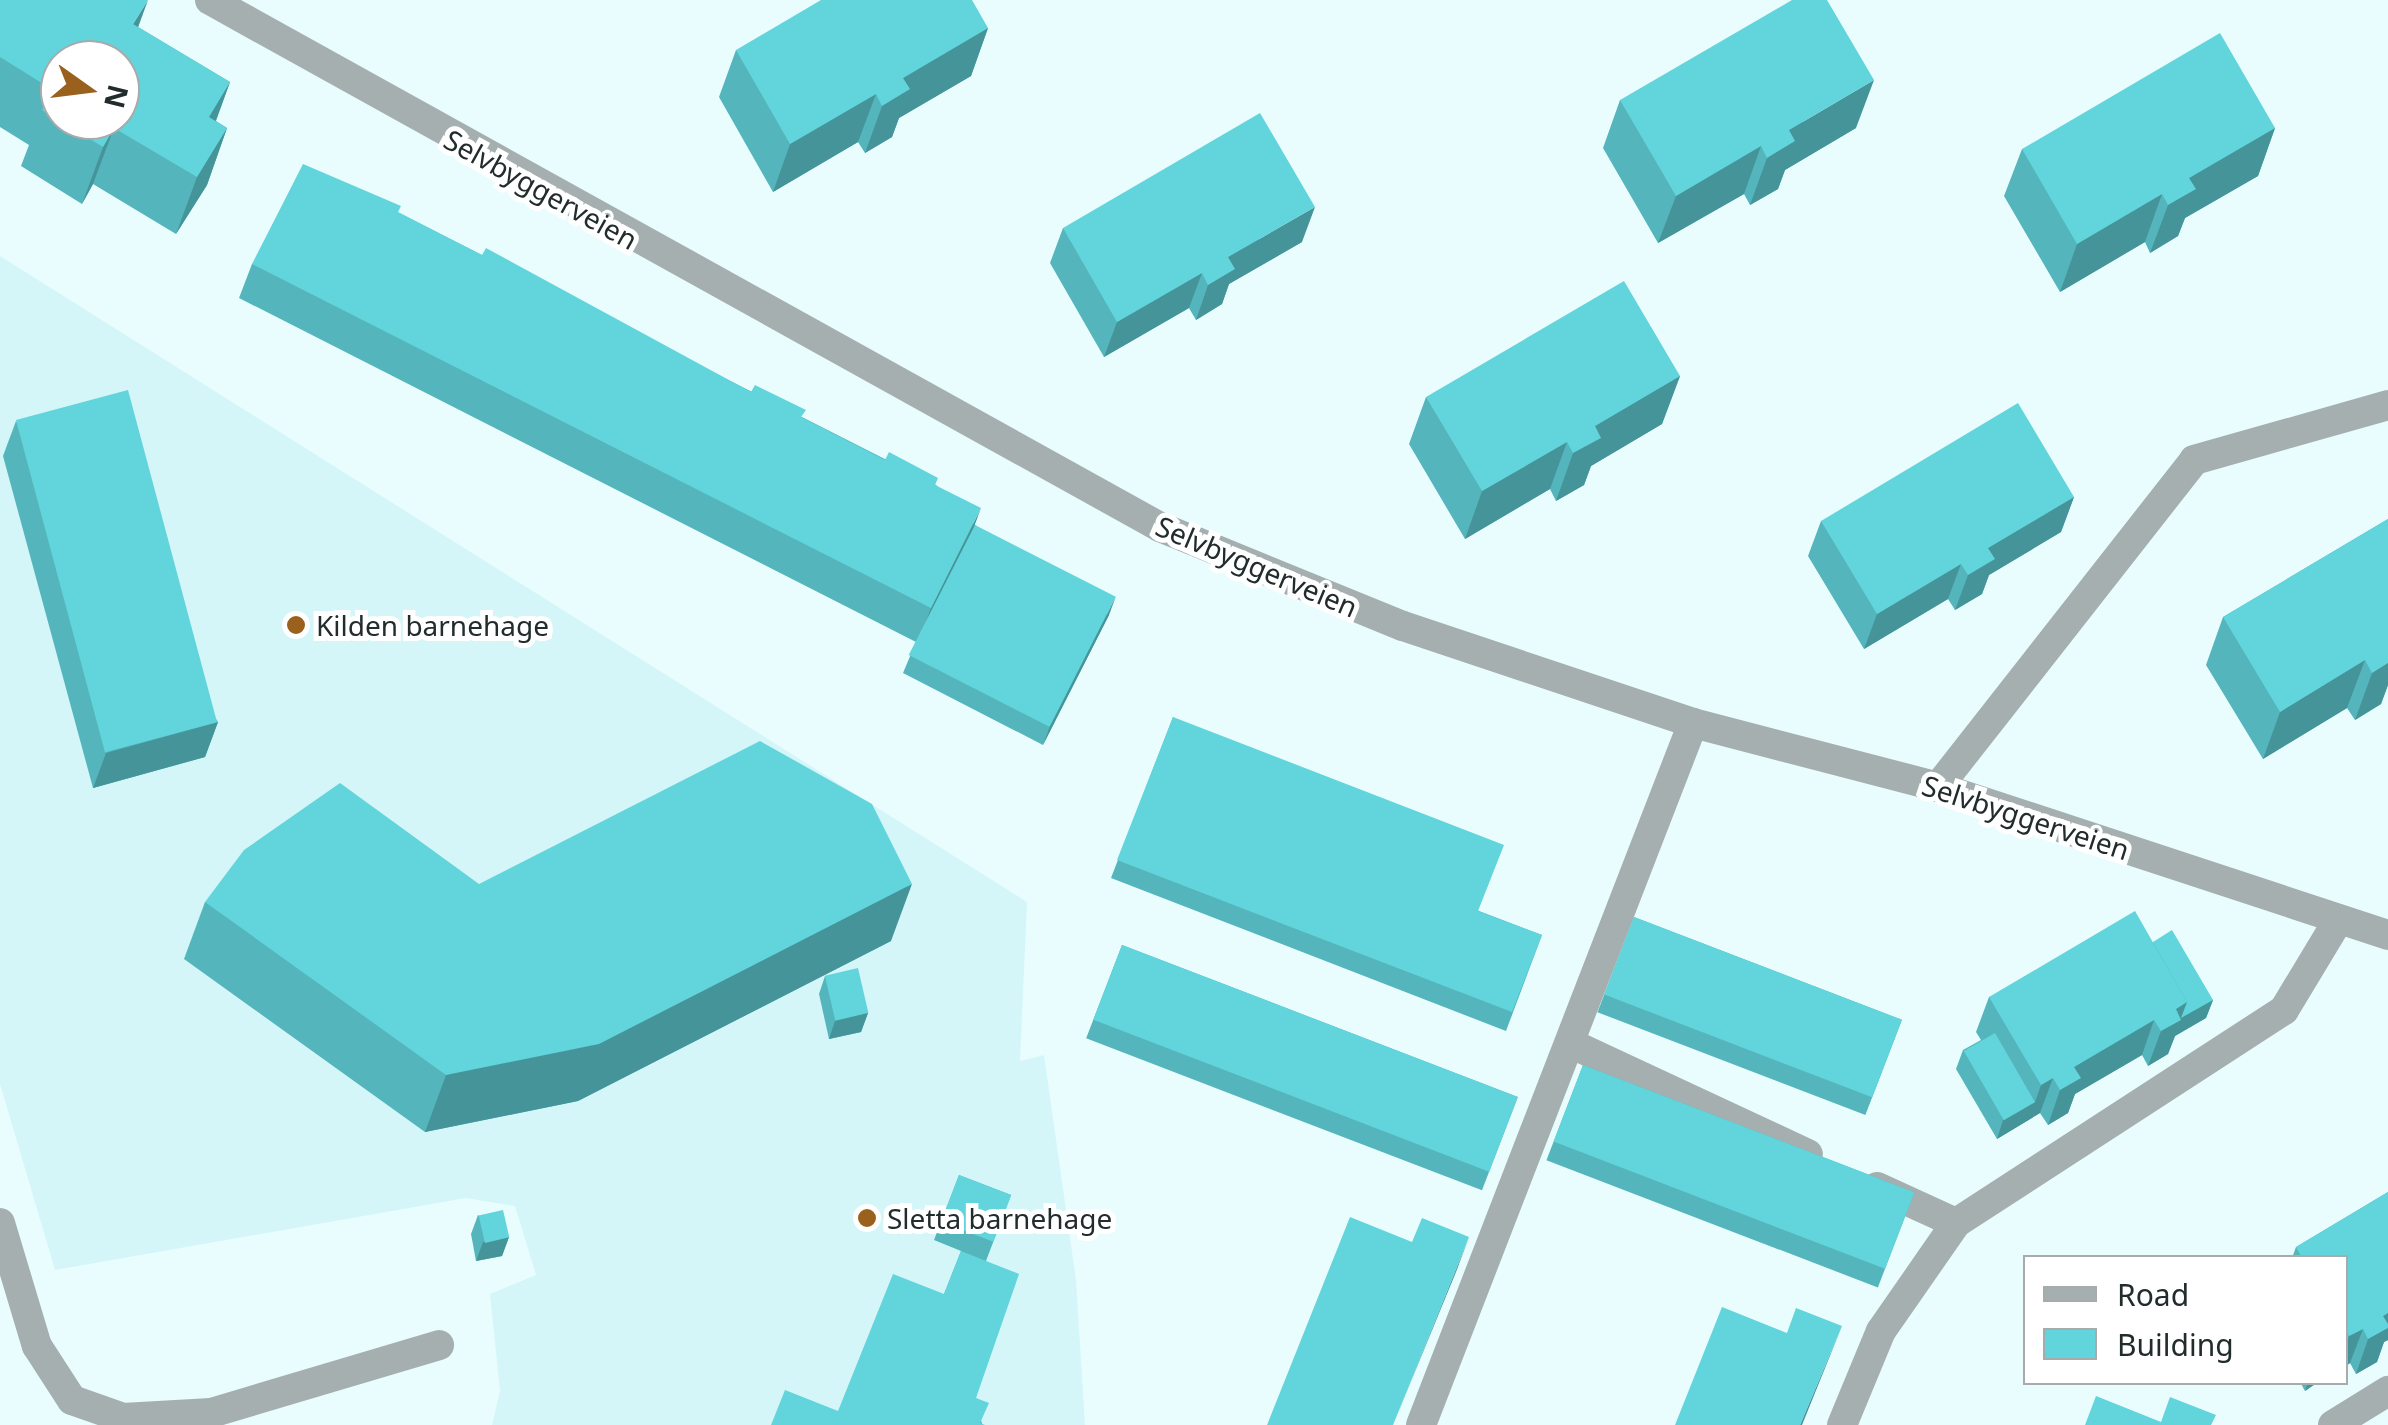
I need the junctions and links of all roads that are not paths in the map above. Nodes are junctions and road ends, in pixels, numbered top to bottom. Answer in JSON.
{"nodes":[{"id":1,"x":210,"y":0,"type":"edge"},
{"id":2,"x":2388,"y":405,"type":"edge"},
{"id":3,"x":1694,"y":723,"type":"junction"},
{"id":4,"x":1938,"y":787,"type":"junction"},
{"id":5,"x":2340,"y":920,"type":"junction"},
{"id":6,"x":2388,"y":935,"type":"edge"},
{"id":7,"x":1574,"y":1045,"type":"junction"},
{"id":8,"x":0,"y":1224,"type":"edge"},
{"id":9,"x":1956,"y":1224,"type":"junction"},
{"id":10,"x":439,"y":1345,"type":"dead end"},
{"id":11,"x":2388,"y":1392,"type":"edge"},
{"id":12,"x":1421,"y":1425,"type":"edge"},
{"id":13,"x":1842,"y":1425,"type":"edge"},
{"id":14,"x":2332,"y":1425,"type":"edge"}],
"edges":[{"from":1,"to":3,"type":"street","name":"Selvbyggerveien"},
{"from":2,"to":4,"type":"street"},
{"from":3,"to":4,"type":"street","name":"Selvbyggerveien"},
{"from":3,"to":7,"type":"street"},
{"from":4,"to":5,"type":"street","name":"Selvbyggerveien"},
{"from":5,"to":6,"type":"street","name":"Selvbyggerveien"},
{"from":5,"to":9,"type":"street"},
{"from":7,"to":9,"type":"street"},
{"from":7,"to":12,"type":"street"},
{"from":8,"to":10,"type":"street"},
{"from":9,"to":13,"type":"street"},
{"from":11,"to":14,"type":"street"}]}
